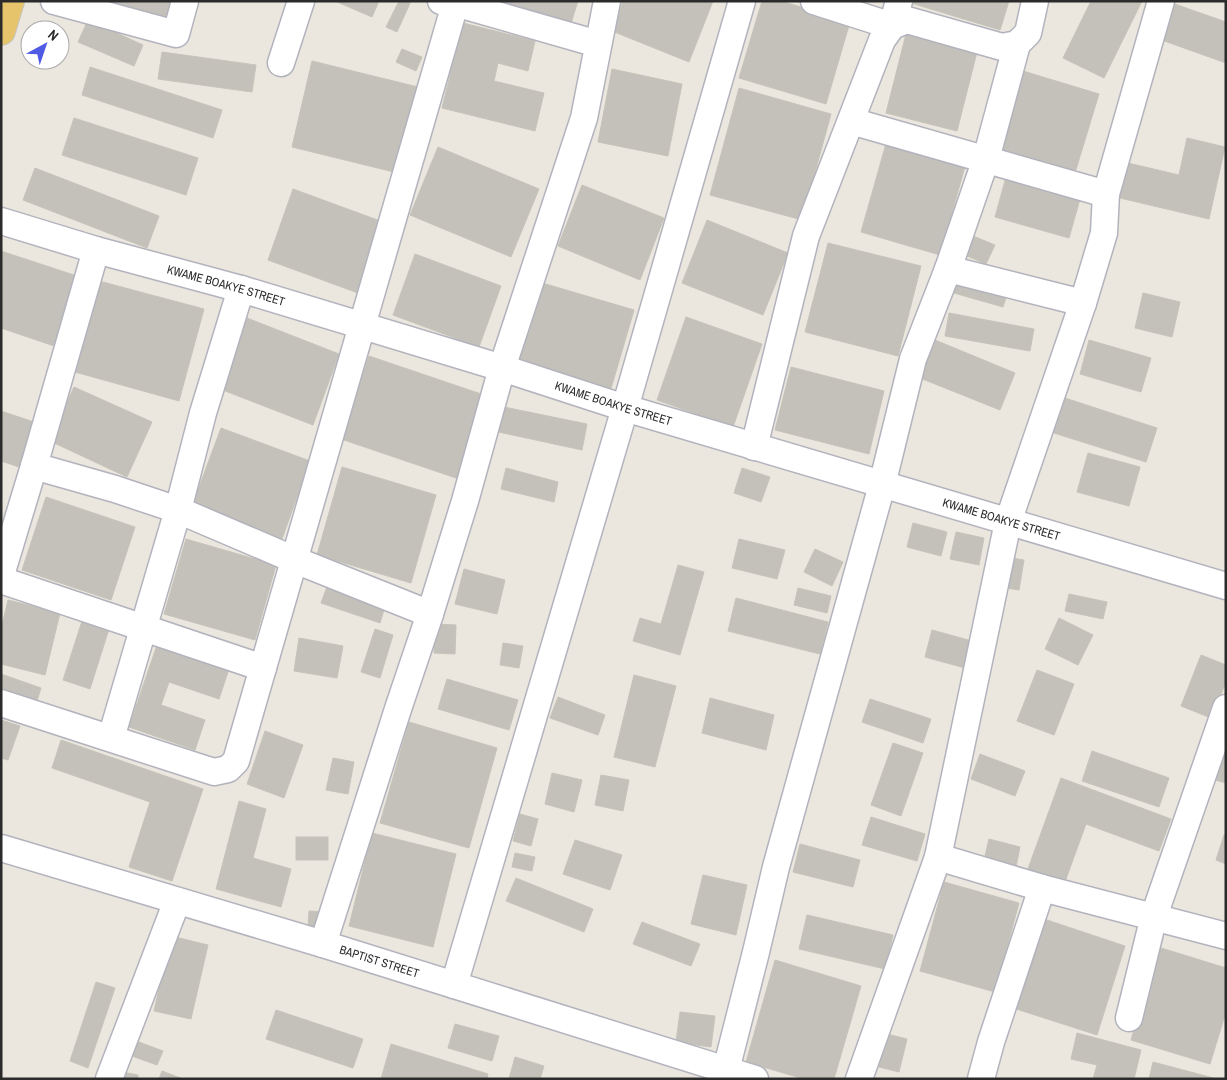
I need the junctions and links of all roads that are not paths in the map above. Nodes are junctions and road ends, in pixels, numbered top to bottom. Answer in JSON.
{"nodes":[{"id":1,"x":10,"y":1,"type":"edge"},
{"id":2,"x":54,"y":1,"type":"edge"},
{"id":3,"x":185,"y":1,"type":"edge"},
{"id":4,"x":301,"y":1,"type":"edge"},
{"id":5,"x":607,"y":1,"type":"edge"},
{"id":6,"x":742,"y":1,"type":"edge"},
{"id":7,"x":814,"y":1,"type":"edge"},
{"id":8,"x":899,"y":1,"type":"edge"},
{"id":9,"x":1035,"y":1,"type":"edge"},
{"id":10,"x":1161,"y":1,"type":"edge"},
{"id":11,"x":451,"y":2,"type":"edge"},
{"id":12,"x":892,"y":26,"type":"junction"},
{"id":13,"x":1,"y":31,"type":"edge"},
{"id":14,"x":598,"y":44,"type":"junction"},
{"id":15,"x":1017,"y":44,"type":"junction"},
{"id":16,"x":281,"y":63,"type":"dead end"},
{"id":17,"x":851,"y":121,"type":"junction"},
{"id":18,"x":986,"y":159,"type":"junction"},
{"id":19,"x":1106,"y":194,"type":"junction"},
{"id":20,"x":1,"y":221,"type":"edge"},
{"id":21,"x":96,"y":250,"type":"junction"},
{"id":22,"x":948,"y":268,"type":"junction"},
{"id":23,"x":241,"y":289,"type":"junction"},
{"id":24,"x":1083,"y":303,"type":"junction"},
{"id":25,"x":363,"y":327,"type":"junction"},
{"id":26,"x":502,"y":368,"type":"junction"},
{"id":27,"x":625,"y":408,"type":"junction"},
{"id":28,"x":754,"y":446,"type":"junction"},
{"id":29,"x":34,"y":466,"type":"junction"},
{"id":30,"x":882,"y":485,"type":"junction"},
{"id":31,"x":178,"y":510,"type":"junction"},
{"id":32,"x":1008,"y":522,"type":"junction"},
{"id":33,"x":295,"y":560,"type":"junction"},
{"id":34,"x":1,"y":575,"type":"edge"},
{"id":35,"x":1,"y":580,"type":"edge"},
{"id":36,"x":1226,"y":586,"type":"edge"},
{"id":37,"x":430,"y":614,"type":"junction"},
{"id":38,"x":144,"y":628,"type":"junction"},
{"id":39,"x":263,"y":668,"type":"junction"},
{"id":40,"x":1,"y":703,"type":"edge"},
{"id":41,"x":1226,"y":708,"type":"edge"},
{"id":42,"x":111,"y":738,"type":"junction"},
{"id":43,"x":1,"y":848,"type":"edge"},
{"id":44,"x":938,"y":857,"type":"junction"},
{"id":45,"x":1042,"y":888,"type":"junction"},
{"id":46,"x":177,"y":901,"type":"junction"},
{"id":47,"x":1154,"y":916,"type":"junction"},
{"id":48,"x":1226,"y":936,"type":"edge"},
{"id":49,"x":323,"y":944,"type":"junction"},
{"id":50,"x":454,"y":984,"type":"junction"},
{"id":51,"x":1129,"y":1018,"type":"dead end"},
{"id":52,"x":716,"y":1072,"type":"edge"},
{"id":53,"x":109,"y":1079,"type":"edge"},
{"id":54,"x":755,"y":1079,"type":"edge"},
{"id":55,"x":859,"y":1079,"type":"edge"},
{"id":56,"x":981,"y":1079,"type":"edge"}],
"edges":[{"from":1,"to":13,"type":"highway"},
{"from":2,"to":3,"type":"street"},
{"from":4,"to":16,"type":"street"},
{"from":5,"to":14,"type":"street"},
{"from":6,"to":27,"type":"street"},
{"from":7,"to":12,"type":"street"},
{"from":8,"to":12,"type":"street"},
{"from":9,"to":15,"type":"street"},
{"from":10,"to":19,"type":"street"},
{"from":11,"to":14,"type":"street"},
{"from":11,"to":25,"type":"street"},
{"from":12,"to":15,"type":"street"},
{"from":12,"to":17,"type":"street"},
{"from":14,"to":26,"type":"street"},
{"from":15,"to":18,"type":"street"},
{"from":17,"to":18,"type":"street"},
{"from":17,"to":28,"type":"street"},
{"from":18,"to":19,"type":"street"},
{"from":18,"to":22,"type":"street"},
{"from":19,"to":24,"type":"street"},
{"from":20,"to":21,"type":"street","name":"KWAME BOAKYE STREET"},
{"from":21,"to":23,"type":"street","name":"KWAME BOAKYE STREET"},
{"from":21,"to":29,"type":"street"},
{"from":22,"to":24,"type":"street"},
{"from":22,"to":30,"type":"street"},
{"from":23,"to":25,"type":"street","name":"KWAME BOAKYE STREET"},
{"from":23,"to":31,"type":"street"},
{"from":24,"to":32,"type":"street"},
{"from":25,"to":26,"type":"street","name":"KWAME BOAKYE STREET"},
{"from":25,"to":33,"type":"street"},
{"from":26,"to":27,"type":"street","name":"KWAME BOAKYE STREET"},
{"from":26,"to":37,"type":"street"},
{"from":27,"to":28,"type":"street","name":"KWAME BOAKYE STREET"},
{"from":27,"to":50,"type":"street"},
{"from":28,"to":30,"type":"street","name":"KWAME BOAKYE STREET"},
{"from":29,"to":31,"type":"street"},
{"from":29,"to":34,"type":"street"},
{"from":30,"to":32,"type":"street","name":"KWAME BOAKYE STREET"},
{"from":30,"to":52,"type":"street"},
{"from":31,"to":33,"type":"street"},
{"from":31,"to":38,"type":"street"},
{"from":32,"to":36,"type":"street","name":"KWAME BOAKYE STREET"},
{"from":32,"to":44,"type":"street"},
{"from":33,"to":37,"type":"street"},
{"from":33,"to":39,"type":"street"},
{"from":35,"to":38,"type":"street"},
{"from":37,"to":49,"type":"street"},
{"from":38,"to":39,"type":"street"},
{"from":38,"to":42,"type":"street"},
{"from":39,"to":42,"type":"street"},
{"from":40,"to":42,"type":"street"},
{"from":41,"to":47,"type":"street"},
{"from":43,"to":46,"type":"street","name":"BAPTIST STREET"},
{"from":44,"to":45,"type":"street"},
{"from":44,"to":55,"type":"street"},
{"from":45,"to":47,"type":"street"},
{"from":45,"to":56,"type":"street"},
{"from":46,"to":49,"type":"street","name":"BAPTIST STREET"},
{"from":46,"to":53,"type":"street"},
{"from":47,"to":48,"type":"street"},
{"from":47,"to":51,"type":"street"},
{"from":49,"to":50,"type":"street","name":"BAPTIST STREET"},
{"from":50,"to":52,"type":"street","name":"BAPTIST STREET"},
{"from":52,"to":54,"type":"street","name":"BAPTIST STREET"}]}
